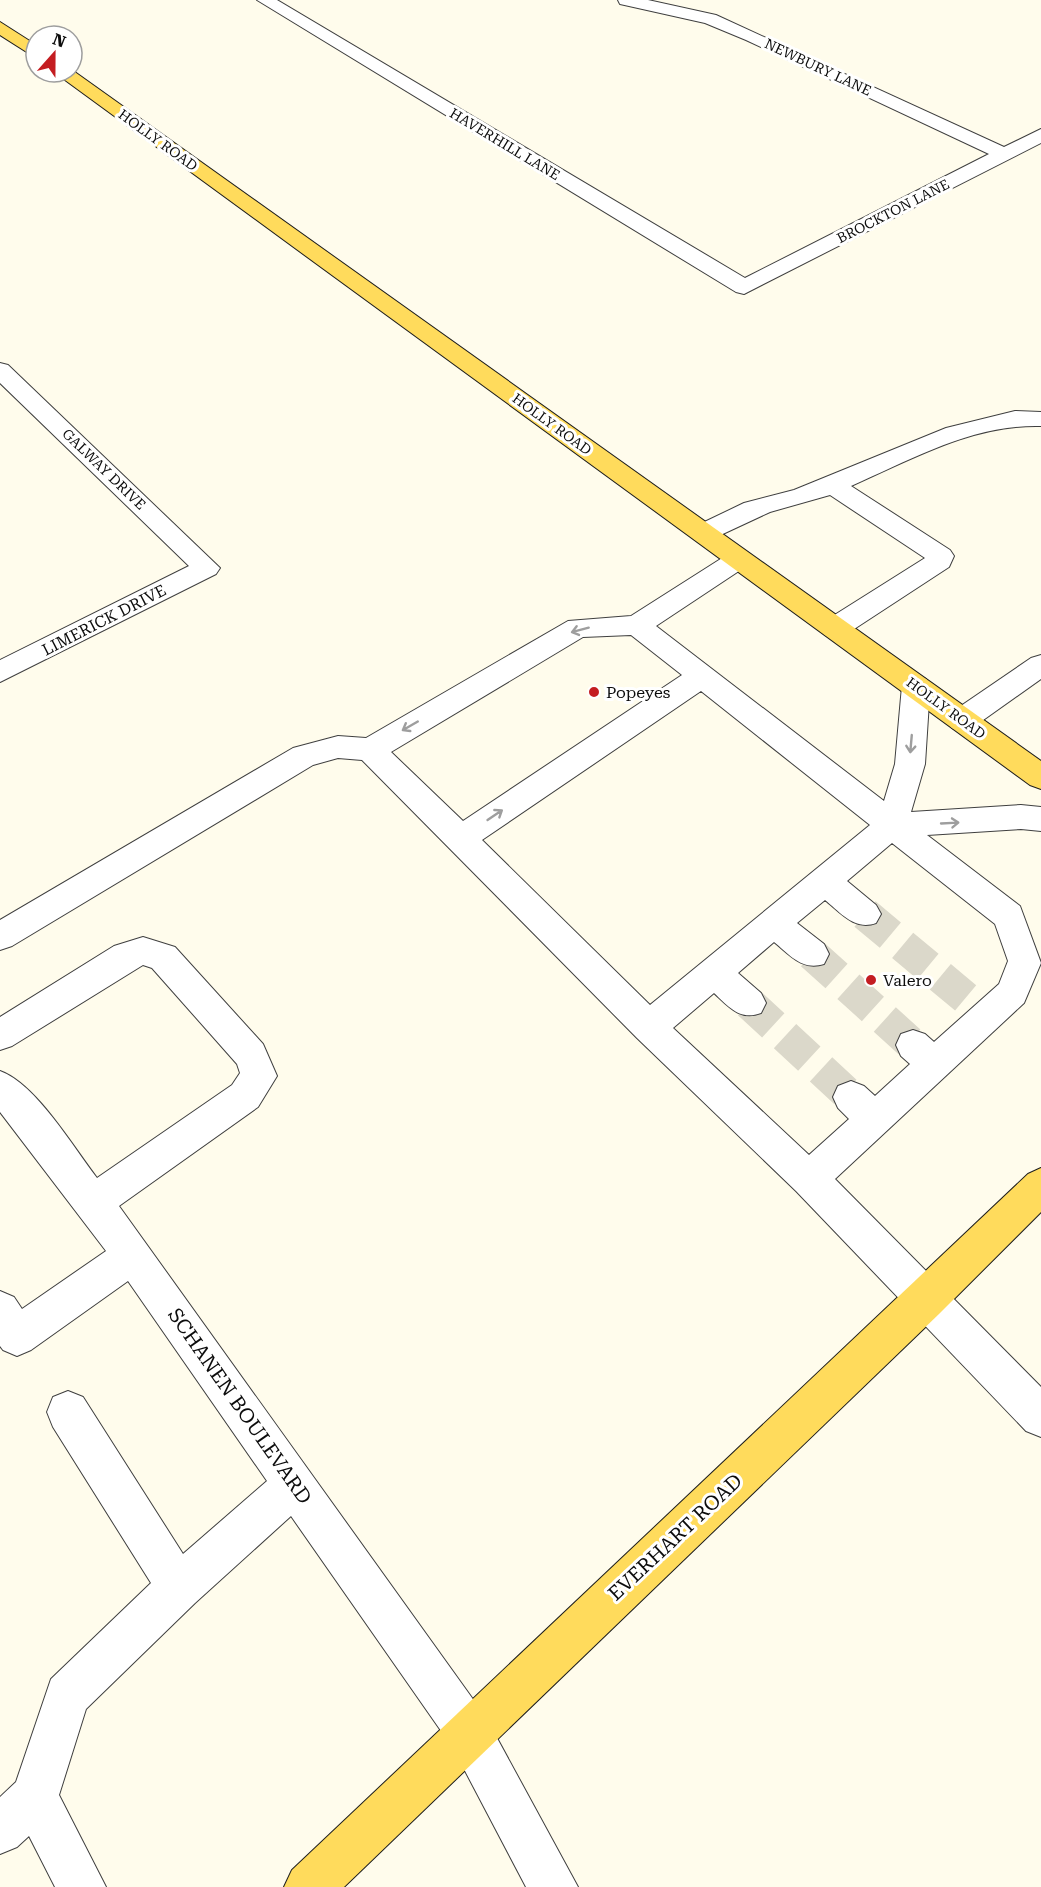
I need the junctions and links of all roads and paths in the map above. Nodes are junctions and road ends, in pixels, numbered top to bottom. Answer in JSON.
{"nodes":[{"id":1,"x":626,"y":0,"type":"edge"},
{"id":2,"x":271,"y":1,"type":"edge"},
{"id":3,"x":0,"y":27,"type":"edge"},
{"id":4,"x":24,"y":44,"type":"edge"},
{"id":5,"x":80,"y":84,"type":"edge"},
{"id":6,"x":1041,"y":135,"type":"edge"},
{"id":7,"x":1004,"y":154,"type":"junction"},
{"id":8,"x":744,"y":287,"type":"joint"},
{"id":9,"x":0,"y":370,"type":"edge"},
{"id":10,"x":1041,"y":420,"type":"edge"},
{"id":11,"x":831,"y":484,"type":"junction"},
{"id":12,"x":703,"y":533,"type":"junction"},
{"id":13,"x":739,"y":559,"type":"junction"},
{"id":14,"x":207,"y":568,"type":"joint"},
{"id":15,"x":637,"y":625,"type":"junction"},
{"id":16,"x":835,"y":628,"type":"junction"},
{"id":17,"x":1041,"y":665,"type":"edge"},
{"id":18,"x":0,"y":672,"type":"edge"},
{"id":19,"x":702,"y":676,"type":"junction"},
{"id":20,"x":916,"y":686,"type":"junction"},
{"id":21,"x":962,"y":720,"type":"junction"},
{"id":22,"x":370,"y":750,"type":"junction"},
{"id":23,"x":1041,"y":777,"type":"edge"},
{"id":24,"x":1041,"y":819,"type":"edge"},
{"id":25,"x":892,"y":825,"type":"junction"},
{"id":26,"x":461,"y":838,"type":"junction"},
{"id":27,"x":824,"y":881,"type":"junction"},
{"id":28,"x":865,"y":914,"type":"tunnel mouth"},
{"id":29,"x":774,"y":923,"type":"junction"},
{"id":30,"x":0,"y":936,"type":"edge"},
{"id":31,"x":812,"y":954,"type":"tunnel mouth"},
{"id":32,"x":714,"y":973,"type":"junction"},
{"id":33,"x":749,"y":1003,"type":"tunnel mouth"},
{"id":34,"x":649,"y":1028,"type":"junction"},
{"id":35,"x":0,"y":1035,"type":"edge"},
{"id":36,"x":0,"y":1087,"type":"edge"},
{"id":37,"x":809,"y":1179,"type":"junction"},
{"id":38,"x":1041,"y":1186,"type":"edge"},
{"id":39,"x":93,"y":1202,"type":"junction"},
{"id":40,"x":134,"y":1255,"type":"junction"},
{"id":41,"x":926,"y":1300,"type":"junction"},
{"id":42,"x":0,"y":1311,"type":"edge"},
{"id":43,"x":68,"y":1412,"type":"dead end"},
{"id":44,"x":1041,"y":1416,"type":"edge"},
{"id":45,"x":294,"y":1484,"type":"junction"},
{"id":46,"x":180,"y":1587,"type":"junction"},
{"id":47,"x":469,"y":1732,"type":"junction"},
{"id":48,"x":35,"y":1797,"type":"junction"},
{"id":49,"x":0,"y":1830,"type":"edge"},
{"id":50,"x":81,"y":1887,"type":"edge"},
{"id":51,"x":309,"y":1887,"type":"edge"},
{"id":52,"x":553,"y":1887,"type":"edge"}],
"edges":[{"from":1,"to":7,"type":"street","name":"NEWBURY LANE"},
{"from":2,"to":8,"type":"street","name":"HAVERHILL LANE"},
{"from":3,"to":4,"type":"main road"},
{"from":5,"to":12,"type":"main road","name":"HOLLY ROAD"},
{"from":6,"to":7,"type":"street","name":"BROCKTON LANE"},
{"from":7,"to":8,"type":"street","name":"BROCKTON LANE"},
{"from":9,"to":14,"type":"street","name":"GALWAY DRIVE"},
{"from":10,"to":11,"type":"street"},
{"from":11,"to":12,"type":"street"},
{"from":11,"to":16,"type":"street"},
{"from":12,"to":13,"type":"main road","name":"HOLLY ROAD"},
{"from":13,"to":15,"type":"street"},
{"from":13,"to":16,"type":"main road","name":"HOLLY ROAD"},
{"from":14,"to":18,"type":"street","name":"LIMERICK DRIVE"},
{"from":15,"to":19,"type":"street"},
{"from":15,"to":22,"type":"street","one_way":true},
{"from":16,"to":20,"type":"main road","name":"HOLLY ROAD"},
{"from":17,"to":21,"type":"street"},
{"from":19,"to":25,"type":"street"},
{"from":26,"to":19,"type":"street","one_way":true},
{"from":20,"to":21,"type":"main road","name":"HOLLY ROAD"},
{"from":20,"to":25,"type":"street","one_way":true},
{"from":21,"to":23,"type":"main road","name":"HOLLY ROAD"},
{"from":22,"to":26,"type":"street"},
{"from":22,"to":30,"type":"street"},
{"from":25,"to":24,"type":"street","one_way":true},
{"from":25,"to":27,"type":"street"},
{"from":25,"to":37,"type":"street"},
{"from":26,"to":34,"type":"street"},
{"from":27,"to":28,"type":"street"},
{"from":27,"to":29,"type":"street"},
{"from":29,"to":31,"type":"street"},
{"from":29,"to":32,"type":"street"},
{"from":32,"to":33,"type":"street"},
{"from":32,"to":34,"type":"street"},
{"from":34,"to":37,"type":"street"},
{"from":35,"to":39,"type":"street"},
{"from":36,"to":39,"type":"street","name":"SCHANEN BOULEVARD"},
{"from":37,"to":41,"type":"street"},
{"from":38,"to":41,"type":"main road","name":"EVERHART ROAD"},
{"from":39,"to":40,"type":"street","name":"SCHANEN BOULEVARD"},
{"from":40,"to":42,"type":"street"},
{"from":40,"to":45,"type":"street","name":"SCHANEN BOULEVARD"},
{"from":41,"to":44,"type":"street"},
{"from":41,"to":47,"type":"main road","name":"EVERHART ROAD"},
{"from":43,"to":46,"type":"street"},
{"from":45,"to":46,"type":"street"},
{"from":45,"to":47,"type":"street","name":"SCHANEN BOULEVARD"},
{"from":46,"to":48,"type":"street"},
{"from":47,"to":51,"type":"main road","name":"EVERHART ROAD"},
{"from":47,"to":52,"type":"street","name":"SCHANEN BOULEVARD"},
{"from":48,"to":49,"type":"street"},
{"from":48,"to":50,"type":"street"}]}
